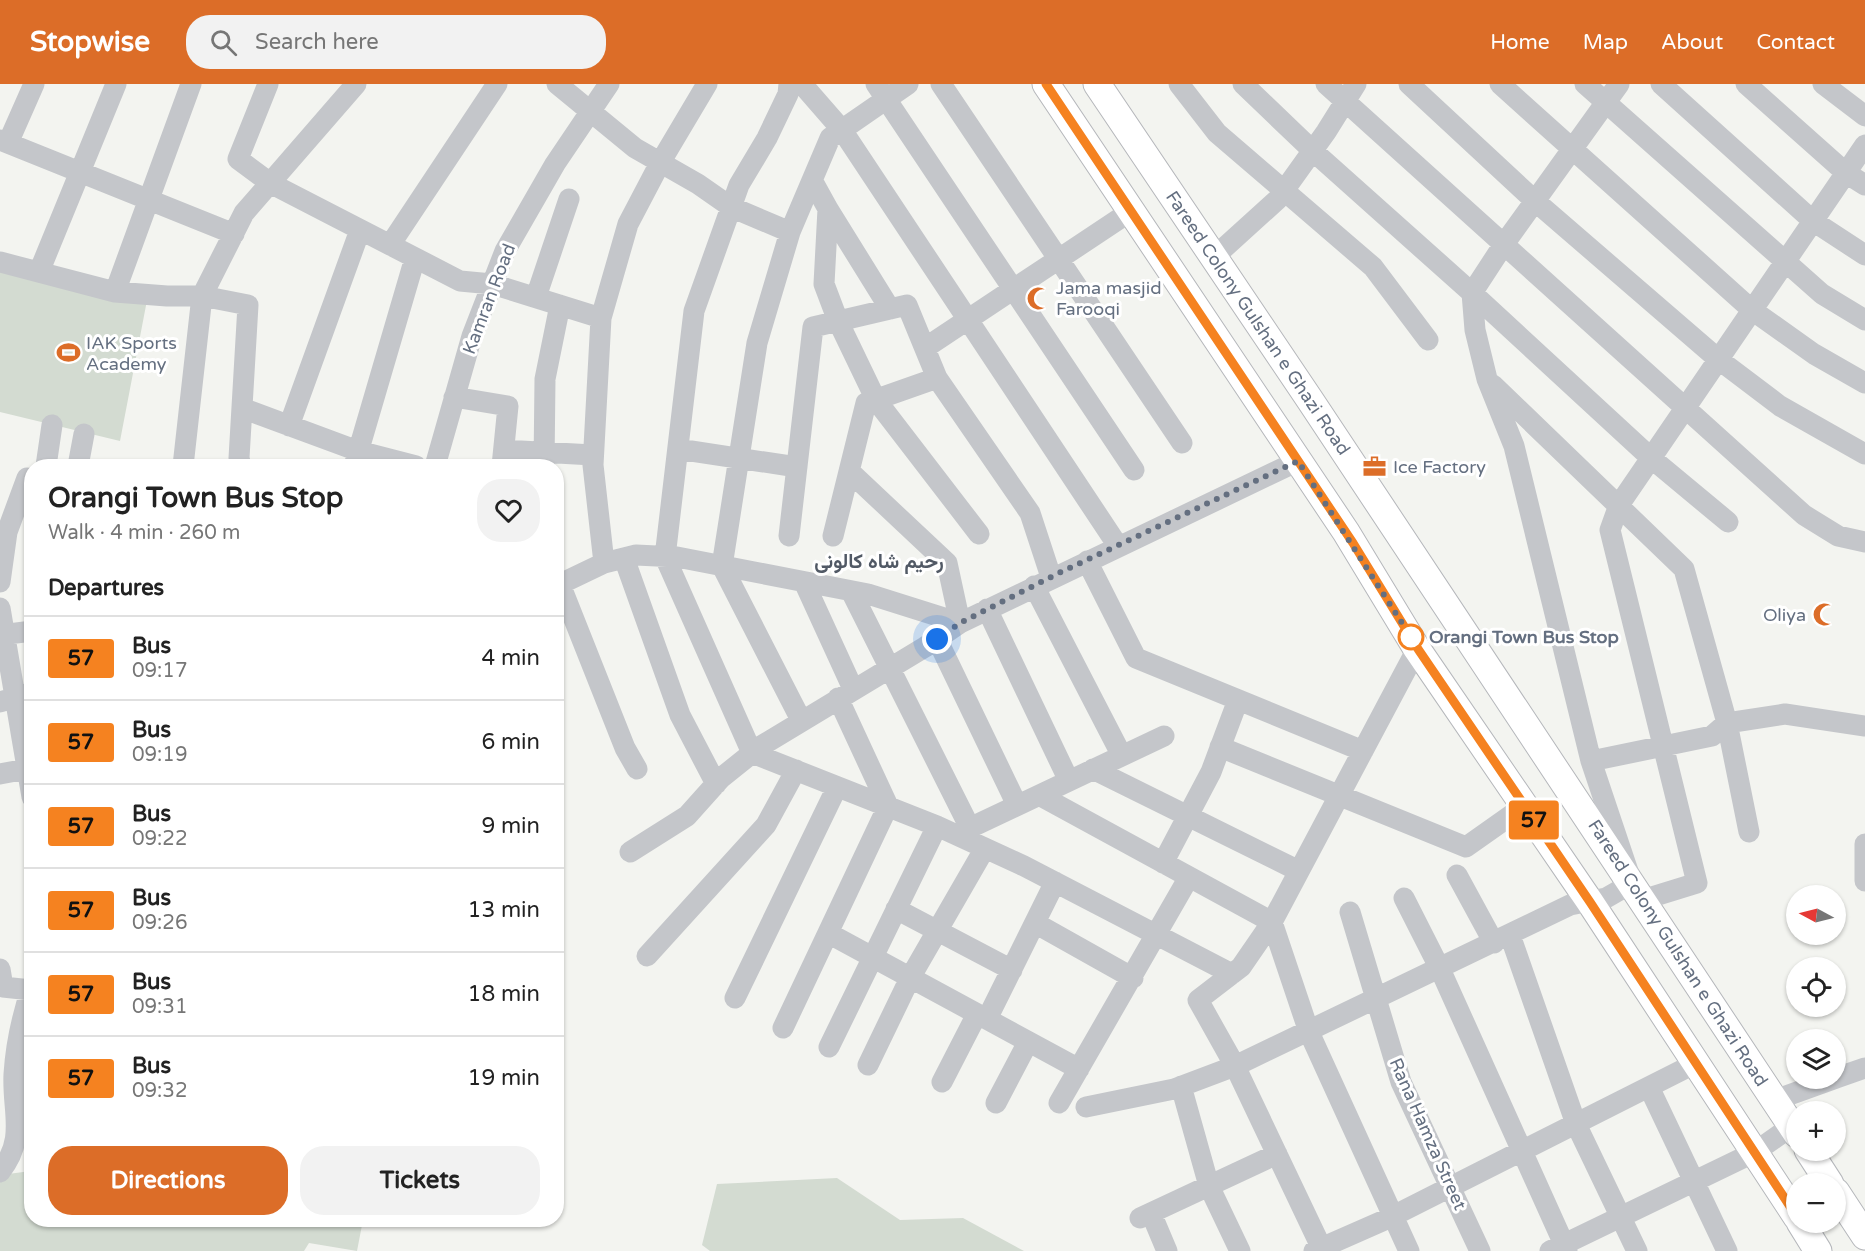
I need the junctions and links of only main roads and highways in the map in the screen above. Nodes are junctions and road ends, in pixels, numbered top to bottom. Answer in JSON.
{"nodes":[{"id":1,"x":1046,"y":84,"type":"edge"},
{"id":2,"x":1097,"y":84,"type":"edge"},
{"id":3,"x":1381,"y":507,"type":"junction"},
{"id":4,"x":1346,"y":532,"type":"junction"},
{"id":5,"x":1786,"y":1118,"type":"edge"},
{"id":6,"x":1786,"y":1200,"type":"edge"},
{"id":7,"x":1846,"y":1207,"type":"edge"},
{"id":8,"x":1865,"y":1236,"type":"edge"}],
"edges":[{"from":1,"to":4,"type":"main road"},
{"from":2,"to":3,"type":"main road","name":"Fareed Colony Gulshan e Ghazi Road"},
{"from":3,"to":4,"type":"main road"},
{"from":3,"to":5,"type":"main road","name":"Fareed Colony Gulshan e Ghazi Road"},
{"from":4,"to":6,"type":"main road"},
{"from":7,"to":8,"type":"main road"}]}
